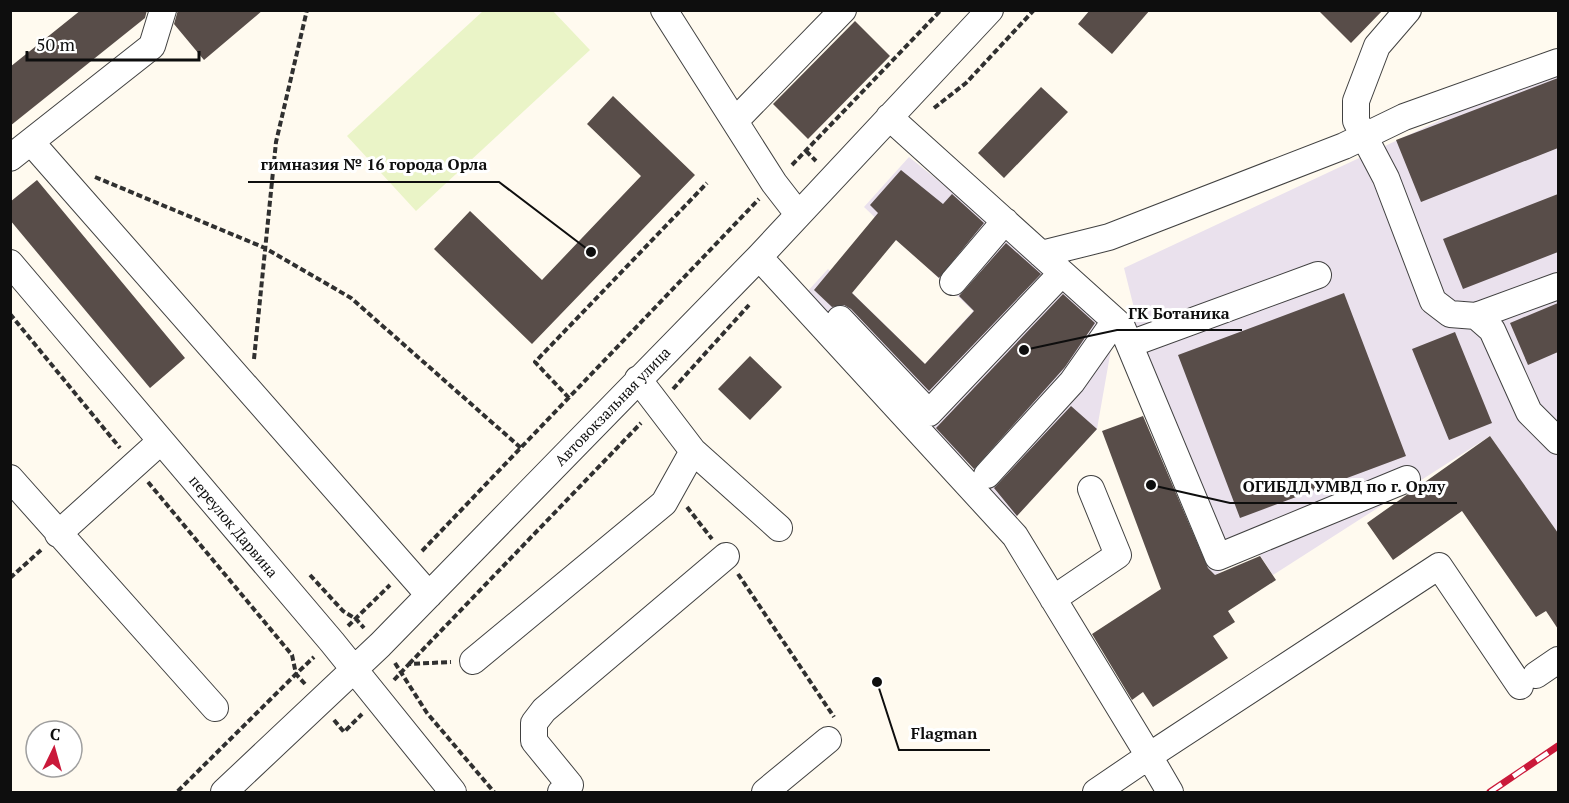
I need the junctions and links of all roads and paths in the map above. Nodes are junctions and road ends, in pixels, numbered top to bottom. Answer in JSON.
{"nodes":[{"id":1,"x":163,"y":10,"type":"edge"},
{"id":2,"x":307,"y":10,"type":"edge"},
{"id":3,"x":664,"y":10,"type":"edge"},
{"id":4,"x":843,"y":10,"type":"edge"},
{"id":5,"x":990,"y":10,"type":"edge"},
{"id":6,"x":1034,"y":10,"type":"edge"},
{"id":7,"x":1408,"y":10,"type":"edge"},
{"id":8,"x":1558,"y":62,"type":"edge"},
{"id":9,"x":735,"y":121,"type":"junction"},
{"id":10,"x":897,"y":124,"type":"junction"},
{"id":11,"x":1363,"y":137,"type":"junction"},
{"id":12,"x":32,"y":142,"type":"junction"},
{"id":13,"x":10,"y":158,"type":"edge"},
{"id":14,"x":88,"y":174,"type":"dead end"},
{"id":15,"x":707,"y":183,"type":"dead end"},
{"id":16,"x":798,"y":214,"type":"junction"},
{"id":17,"x":1005,"y":221,"type":"junction"},
{"id":18,"x":266,"y":248,"type":"junction"},
{"id":19,"x":1041,"y":254,"type":"junction"},
{"id":20,"x":10,"y":263,"type":"edge"},
{"id":21,"x":767,"y":266,"type":"junction"},
{"id":22,"x":1062,"y":273,"type":"junction"},
{"id":23,"x":1318,"y":275,"type":"dead end"},
{"id":24,"x":953,"y":282,"type":"dead end"},
{"id":25,"x":1558,"y":286,"type":"edge"},
{"id":26,"x":829,"y":308,"type":"dead end"},
{"id":27,"x":10,"y":314,"type":"edge"},
{"id":28,"x":1476,"y":316,"type":"junction"},
{"id":29,"x":1115,"y":321,"type":"junction"},
{"id":30,"x":1130,"y":344,"type":"junction"},
{"id":31,"x":638,"y":379,"type":"junction"},
{"id":32,"x":251,"y":393,"type":"junction"},
{"id":33,"x":569,"y":398,"type":"dead end"},
{"id":34,"x":658,"y":405,"type":"junction"},
{"id":35,"x":161,"y":441,"type":"junction"},
{"id":36,"x":1558,"y":441,"type":"edge"},
{"id":37,"x":521,"y":448,"type":"dead end"},
{"id":38,"x":693,"y":451,"type":"junction"},
{"id":39,"x":134,"y":465,"type":"junction"},
{"id":40,"x":987,"y":475,"type":"dead end"},
{"id":41,"x":10,"y":478,"type":"edge"},
{"id":42,"x":1407,"y":479,"type":"dead end"},
{"id":43,"x":672,"y":488,"type":"junction"},
{"id":44,"x":1091,"y":489,"type":"dead end"},
{"id":45,"x":779,"y":528,"type":"dead end"},
{"id":46,"x":58,"y":534,"type":"junction"},
{"id":47,"x":726,"y":556,"type":"junction"},
{"id":48,"x":10,"y":578,"type":"edge"},
{"id":49,"x":429,"y":595,"type":"junction"},
{"id":50,"x":1053,"y":599,"type":"junction"},
{"id":51,"x":1558,"y":660,"type":"edge"},
{"id":52,"x":473,"y":661,"type":"dead end"},
{"id":53,"x":409,"y":664,"type":"dead end"},
{"id":54,"x":354,"y":669,"type":"junction"},
{"id":55,"x":402,"y":672,"type":"dead end"},
{"id":56,"x":215,"y":708,"type":"dead end"},
{"id":57,"x":828,"y":740,"type":"joint"},
{"id":58,"x":1149,"y":756,"type":"junction"},
{"id":59,"x":569,"y":790,"type":"edge"},
{"id":60,"x":177,"y":792,"type":"edge"},
{"id":61,"x":224,"y":792,"type":"edge"},
{"id":62,"x":453,"y":792,"type":"edge"},
{"id":63,"x":494,"y":792,"type":"edge"},
{"id":64,"x":765,"y":792,"type":"edge"},
{"id":65,"x":1096,"y":792,"type":"edge"},
{"id":66,"x":1170,"y":792,"type":"edge"}],
"edges":[{"from":1,"to":12,"type":"street"},
{"from":2,"to":18,"type":"path"},
{"from":3,"to":9,"type":"street"},
{"from":4,"to":9,"type":"street"},
{"from":5,"to":10,"type":"street","name":"Автовокзальная улица"},
{"from":6,"to":10,"type":"path"},
{"from":7,"to":11,"type":"street"},
{"from":8,"to":11,"type":"street"},
{"from":9,"to":16,"type":"street"},
{"from":10,"to":16,"type":"street","name":"Автовокзальная улица"},
{"from":10,"to":17,"type":"street"},
{"from":11,"to":19,"type":"street"},
{"from":11,"to":28,"type":"street"},
{"from":12,"to":13,"type":"street"},
{"from":12,"to":32,"type":"street"},
{"from":14,"to":18,"type":"path"},
{"from":15,"to":33,"type":"path"},
{"from":16,"to":21,"type":"street","name":"Автовокзальная улица"},
{"from":17,"to":19,"type":"street"},
{"from":17,"to":24,"type":"street"},
{"from":18,"to":32,"type":"path"},
{"from":18,"to":37,"type":"path"},
{"from":19,"to":22,"type":"street"},
{"from":20,"to":35,"type":"street","name":"переулок Дарвина"},
{"from":21,"to":31,"type":"street","name":"Автовокзальная улица"},
{"from":21,"to":34,"type":"path"},
{"from":21,"to":50,"type":"street"},
{"from":22,"to":26,"type":"street"},
{"from":22,"to":29,"type":"street"},
{"from":23,"to":30,"type":"street"},
{"from":25,"to":28,"type":"street"},
{"from":27,"to":39,"type":"path"},
{"from":28,"to":36,"type":"street"},
{"from":29,"to":30,"type":"street"},
{"from":29,"to":40,"type":"street"},
{"from":30,"to":42,"type":"street"},
{"from":31,"to":34,"type":"street"},
{"from":31,"to":49,"type":"street","name":"Автовокзальная улица"},
{"from":32,"to":49,"type":"street"},
{"from":34,"to":38,"type":"street"},
{"from":34,"to":53,"type":"path"},
{"from":35,"to":39,"type":"street"},
{"from":35,"to":54,"type":"street","name":"переулок Дарвина"},
{"from":38,"to":43,"type":"street"},
{"from":38,"to":45,"type":"street"},
{"from":39,"to":46,"type":"street"},
{"from":39,"to":60,"type":"path"},
{"from":41,"to":46,"type":"street"},
{"from":43,"to":47,"type":"path"},
{"from":43,"to":52,"type":"street"},
{"from":44,"to":50,"type":"street"},
{"from":46,"to":48,"type":"path"},
{"from":46,"to":56,"type":"street"},
{"from":47,"to":57,"type":"path"},
{"from":47,"to":59,"type":"street"},
{"from":49,"to":54,"type":"street","name":"Автовокзальная улица"},
{"from":50,"to":58,"type":"street"},
{"from":51,"to":58,"type":"street"},
{"from":54,"to":61,"type":"street","name":"Автовокзальная улица"},
{"from":54,"to":62,"type":"street","name":"переулок Дарвина"},
{"from":55,"to":63,"type":"path"},
{"from":57,"to":64,"type":"street"},
{"from":58,"to":65,"type":"street"},
{"from":58,"to":66,"type":"street"}]}
